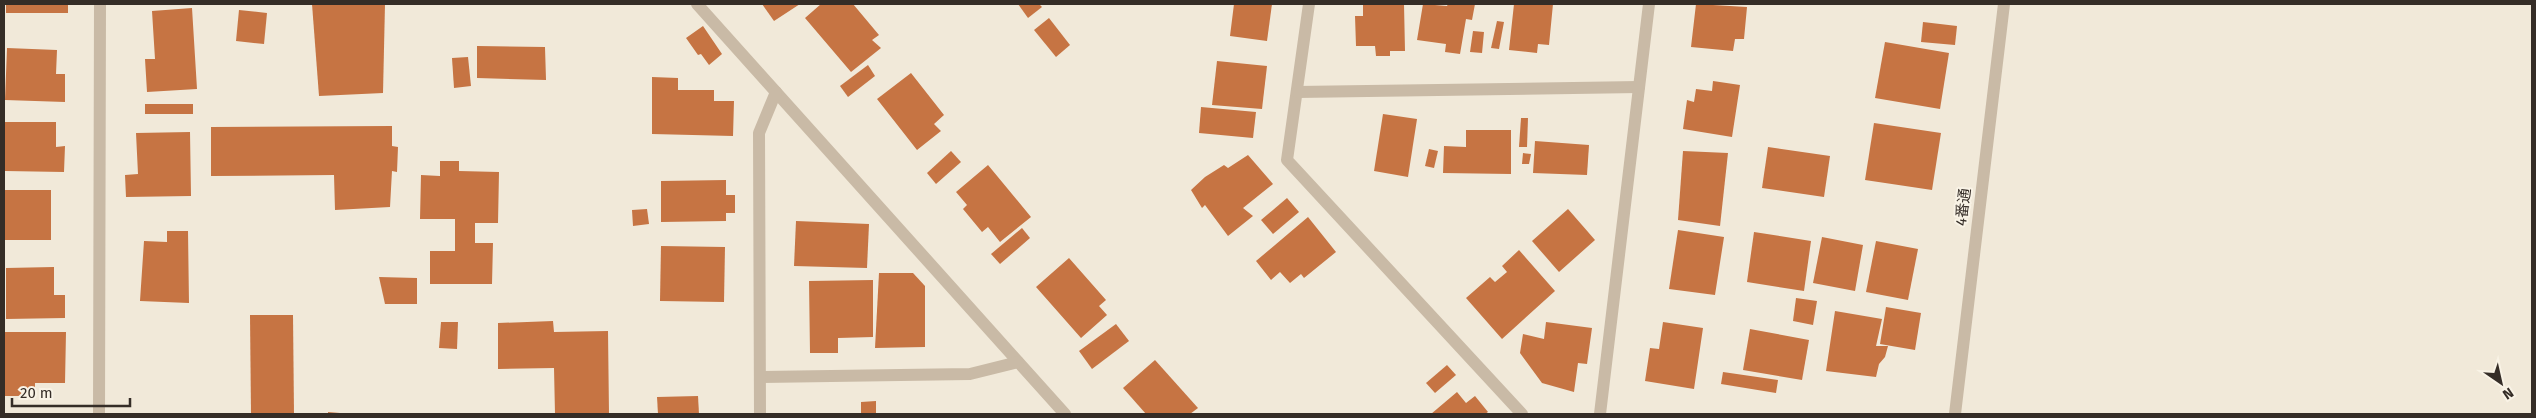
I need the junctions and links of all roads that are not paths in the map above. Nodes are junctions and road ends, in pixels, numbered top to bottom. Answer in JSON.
{"nodes":[{"id":1,"x":100,"y":4,"type":"edge"},
{"id":2,"x":696,"y":4,"type":"edge"},
{"id":3,"x":1309,"y":4,"type":"edge"},
{"id":4,"x":1649,"y":4,"type":"edge"},
{"id":5,"x":2004,"y":4,"type":"edge"},
{"id":6,"x":1639,"y":87,"type":"junction"},
{"id":7,"x":776,"y":92,"type":"junction"},
{"id":8,"x":1297,"y":92,"type":"junction"},
{"id":9,"x":1018,"y":362,"type":"junction"},
{"id":10,"x":760,"y":377,"type":"junction"},
{"id":11,"x":99,"y":414,"type":"edge"},
{"id":12,"x":760,"y":414,"type":"edge"},
{"id":13,"x":1065,"y":414,"type":"edge"},
{"id":14,"x":1522,"y":414,"type":"edge"},
{"id":15,"x":1600,"y":414,"type":"edge"},
{"id":16,"x":1955,"y":414,"type":"edge"}],
"edges":[{"from":1,"to":11,"type":"street"},
{"from":2,"to":7,"type":"street"},
{"from":3,"to":8,"type":"street"},
{"from":4,"to":6,"type":"street"},
{"from":5,"to":16,"type":"street","name":"4番通"},
{"from":6,"to":8,"type":"street"},
{"from":6,"to":15,"type":"street"},
{"from":7,"to":9,"type":"street"},
{"from":7,"to":10,"type":"street"},
{"from":8,"to":14,"type":"street"},
{"from":9,"to":10,"type":"street"},
{"from":9,"to":13,"type":"street"},
{"from":10,"to":12,"type":"street"}]}
